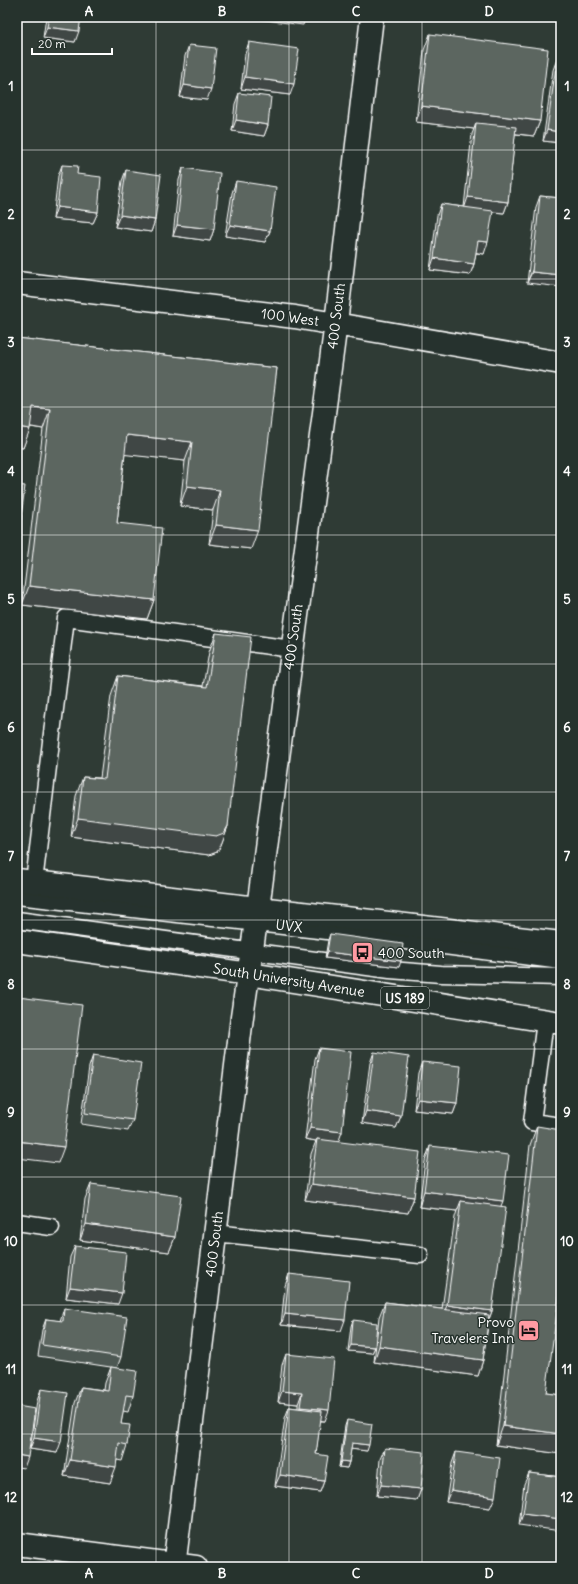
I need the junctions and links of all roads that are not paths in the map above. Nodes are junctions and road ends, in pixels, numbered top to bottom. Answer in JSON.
{"nodes":[{"id":1,"x":372,"y":17,"type":"edge"},
{"id":2,"x":17,"y":283,"type":"edge"},
{"id":3,"x":336,"y":323,"type":"junction"},
{"id":4,"x":561,"y":363,"type":"edge"},
{"id":5,"x":292,"y":649,"type":"junction"},
{"id":6,"x":25,"y":881,"type":"edge"},
{"id":7,"x":17,"y":896,"type":"edge"},
{"id":8,"x":257,"y":916,"type":"junction"},
{"id":9,"x":17,"y":920,"type":"edge"},
{"id":10,"x":17,"y":941,"type":"edge"},
{"id":11,"x":561,"y":944,"type":"edge"},
{"id":12,"x":252,"y":952,"type":"junction"},
{"id":13,"x":561,"y":961,"type":"edge"},
{"id":14,"x":249,"y":974,"type":"junction"},
{"id":15,"x":561,"y":977,"type":"edge"},
{"id":16,"x":553,"y":1022,"type":"edge"},
{"id":17,"x":561,"y":1126,"type":"edge"},
{"id":18,"x":17,"y":1222,"type":"edge"},
{"id":19,"x":51,"y":1226,"type":"dead end"},
{"id":20,"x":216,"y":1233,"type":"junction"},
{"id":21,"x":420,"y":1255,"type":"dead end"},
{"id":22,"x":17,"y":1544,"type":"edge"},
{"id":23,"x":174,"y":1566,"type":"edge"},
{"id":24,"x":196,"y":1567,"type":"edge"}],
"edges":[{"from":1,"to":3,"type":"main road","name":"400 South"},
{"from":2,"to":3,"type":"main road","name":"100 West"},
{"from":3,"to":4,"type":"main road","name":"100 West"},
{"from":3,"to":5,"type":"main road","name":"400 South"},
{"from":5,"to":6,"type":"lane"},
{"from":5,"to":8,"type":"main road","name":"400 South"},
{"from":6,"to":8,"type":"main road"},
{"from":7,"to":8,"type":"lane","name":"UVX"},
{"from":8,"to":11,"type":"main road"},
{"from":8,"to":12,"type":"main road","name":"400 South"},
{"from":8,"to":13,"type":"lane","name":"UVX"},
{"from":9,"to":12,"type":"lane"},
{"from":10,"to":14,"type":"main road","name":"South University Avenue","number":"US 189"},
{"from":12,"to":14,"type":"main road","name":"400 South"},
{"from":12,"to":15,"type":"lane"},
{"from":14,"to":16,"type":"main road","name":"South University Avenue","number":"US 189"},
{"from":14,"to":20,"type":"main road","name":"400 South"},
{"from":16,"to":17,"type":"lane"},
{"from":18,"to":19,"type":"lane"},
{"from":20,"to":21,"type":"lane"},
{"from":20,"to":23,"type":"main road","name":"400 South"},
{"from":22,"to":23,"type":"main road"},
{"from":23,"to":24,"type":"main road"}]}
